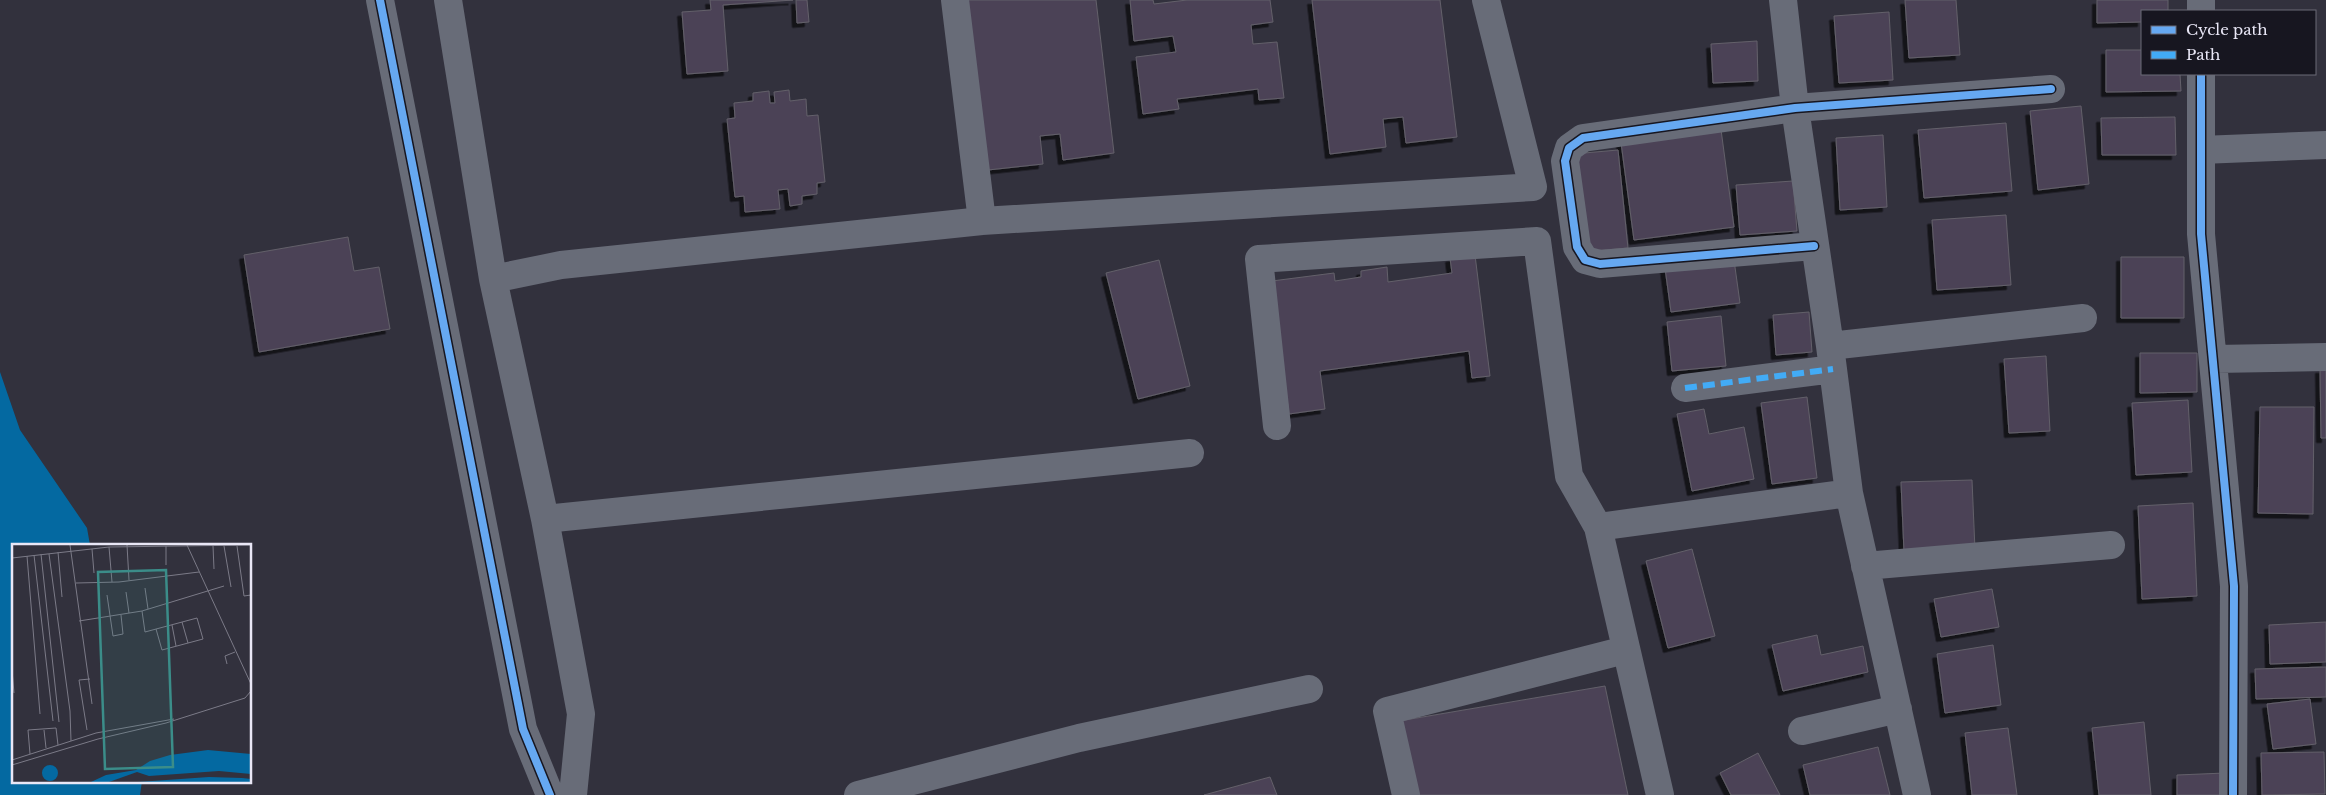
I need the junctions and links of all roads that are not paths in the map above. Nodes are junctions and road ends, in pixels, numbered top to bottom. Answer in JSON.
{"nodes":[{"id":1,"x":380,"y":0,"type":"edge"},
{"id":2,"x":448,"y":0,"type":"edge"},
{"id":3,"x":955,"y":0,"type":"edge"},
{"id":4,"x":1486,"y":0,"type":"edge"},
{"id":5,"x":1783,"y":0,"type":"edge"},
{"id":6,"x":2201,"y":75,"type":"edge"},
{"id":7,"x":2050,"y":89,"type":"dead end"},
{"id":8,"x":1795,"y":108,"type":"junction"},
{"id":9,"x":2326,"y":145,"type":"edge"},
{"id":10,"x":2201,"y":150,"type":"junction"},
{"id":11,"x":982,"y":221,"type":"junction"},
{"id":12,"x":1814,"y":246,"type":"junction"},
{"id":13,"x":493,"y":279,"type":"junction"},
{"id":14,"x":2083,"y":318,"type":"dead end"},
{"id":15,"x":2326,"y":357,"type":"edge"},
{"id":16,"x":1832,"y":358,"type":"junction"},
{"id":17,"x":2214,"y":359,"type":"junction"},
{"id":18,"x":1685,"y":388,"type":"dead end"},
{"id":19,"x":1277,"y":426,"type":"dead end"},
{"id":20,"x":1190,"y":453,"type":"dead end"},
{"id":21,"x":1849,"y":492,"type":"junction"},
{"id":22,"x":545,"y":519,"type":"junction"},
{"id":23,"x":1598,"y":527,"type":"junction"},
{"id":24,"x":2111,"y":545,"type":"dead end"},
{"id":25,"x":1865,"y":566,"type":"junction"},
{"id":26,"x":1625,"y":650,"type":"junction"},
{"id":27,"x":1309,"y":689,"type":"dead end"},
{"id":28,"x":1898,"y":709,"type":"junction"},
{"id":29,"x":1802,"y":731,"type":"dead end"},
{"id":30,"x":550,"y":795,"type":"edge"},
{"id":31,"x":573,"y":795,"type":"edge"},
{"id":32,"x":858,"y":795,"type":"edge"},
{"id":33,"x":1406,"y":795,"type":"edge"},
{"id":34,"x":1660,"y":795,"type":"edge"},
{"id":35,"x":1917,"y":795,"type":"edge"},
{"id":36,"x":2233,"y":795,"type":"edge"}],
"edges":[{"from":1,"to":30,"type":"street"},
{"from":2,"to":13,"type":"street"},
{"from":3,"to":11,"type":"street"},
{"from":4,"to":11,"type":"street"},
{"from":5,"to":8,"type":"street"},
{"from":6,"to":10,"type":"street"},
{"from":7,"to":8,"type":"street"},
{"from":8,"to":12,"type":"street"},
{"from":8,"to":12,"type":"street"},
{"from":9,"to":10,"type":"street"},
{"from":10,"to":17,"type":"street"},
{"from":11,"to":13,"type":"street"},
{"from":12,"to":16,"type":"street"},
{"from":13,"to":22,"type":"street"},
{"from":14,"to":16,"type":"street"},
{"from":15,"to":17,"type":"street"},
{"from":16,"to":18,"type":"street"},
{"from":16,"to":21,"type":"street"},
{"from":17,"to":36,"type":"street"},
{"from":19,"to":23,"type":"street"},
{"from":20,"to":22,"type":"street"},
{"from":21,"to":23,"type":"street"},
{"from":21,"to":25,"type":"street"},
{"from":22,"to":31,"type":"street"},
{"from":23,"to":26,"type":"street"},
{"from":24,"to":25,"type":"street"},
{"from":25,"to":28,"type":"street"},
{"from":26,"to":33,"type":"street"},
{"from":26,"to":34,"type":"street"},
{"from":27,"to":32,"type":"street"},
{"from":28,"to":29,"type":"street"},
{"from":28,"to":35,"type":"street"}]}
